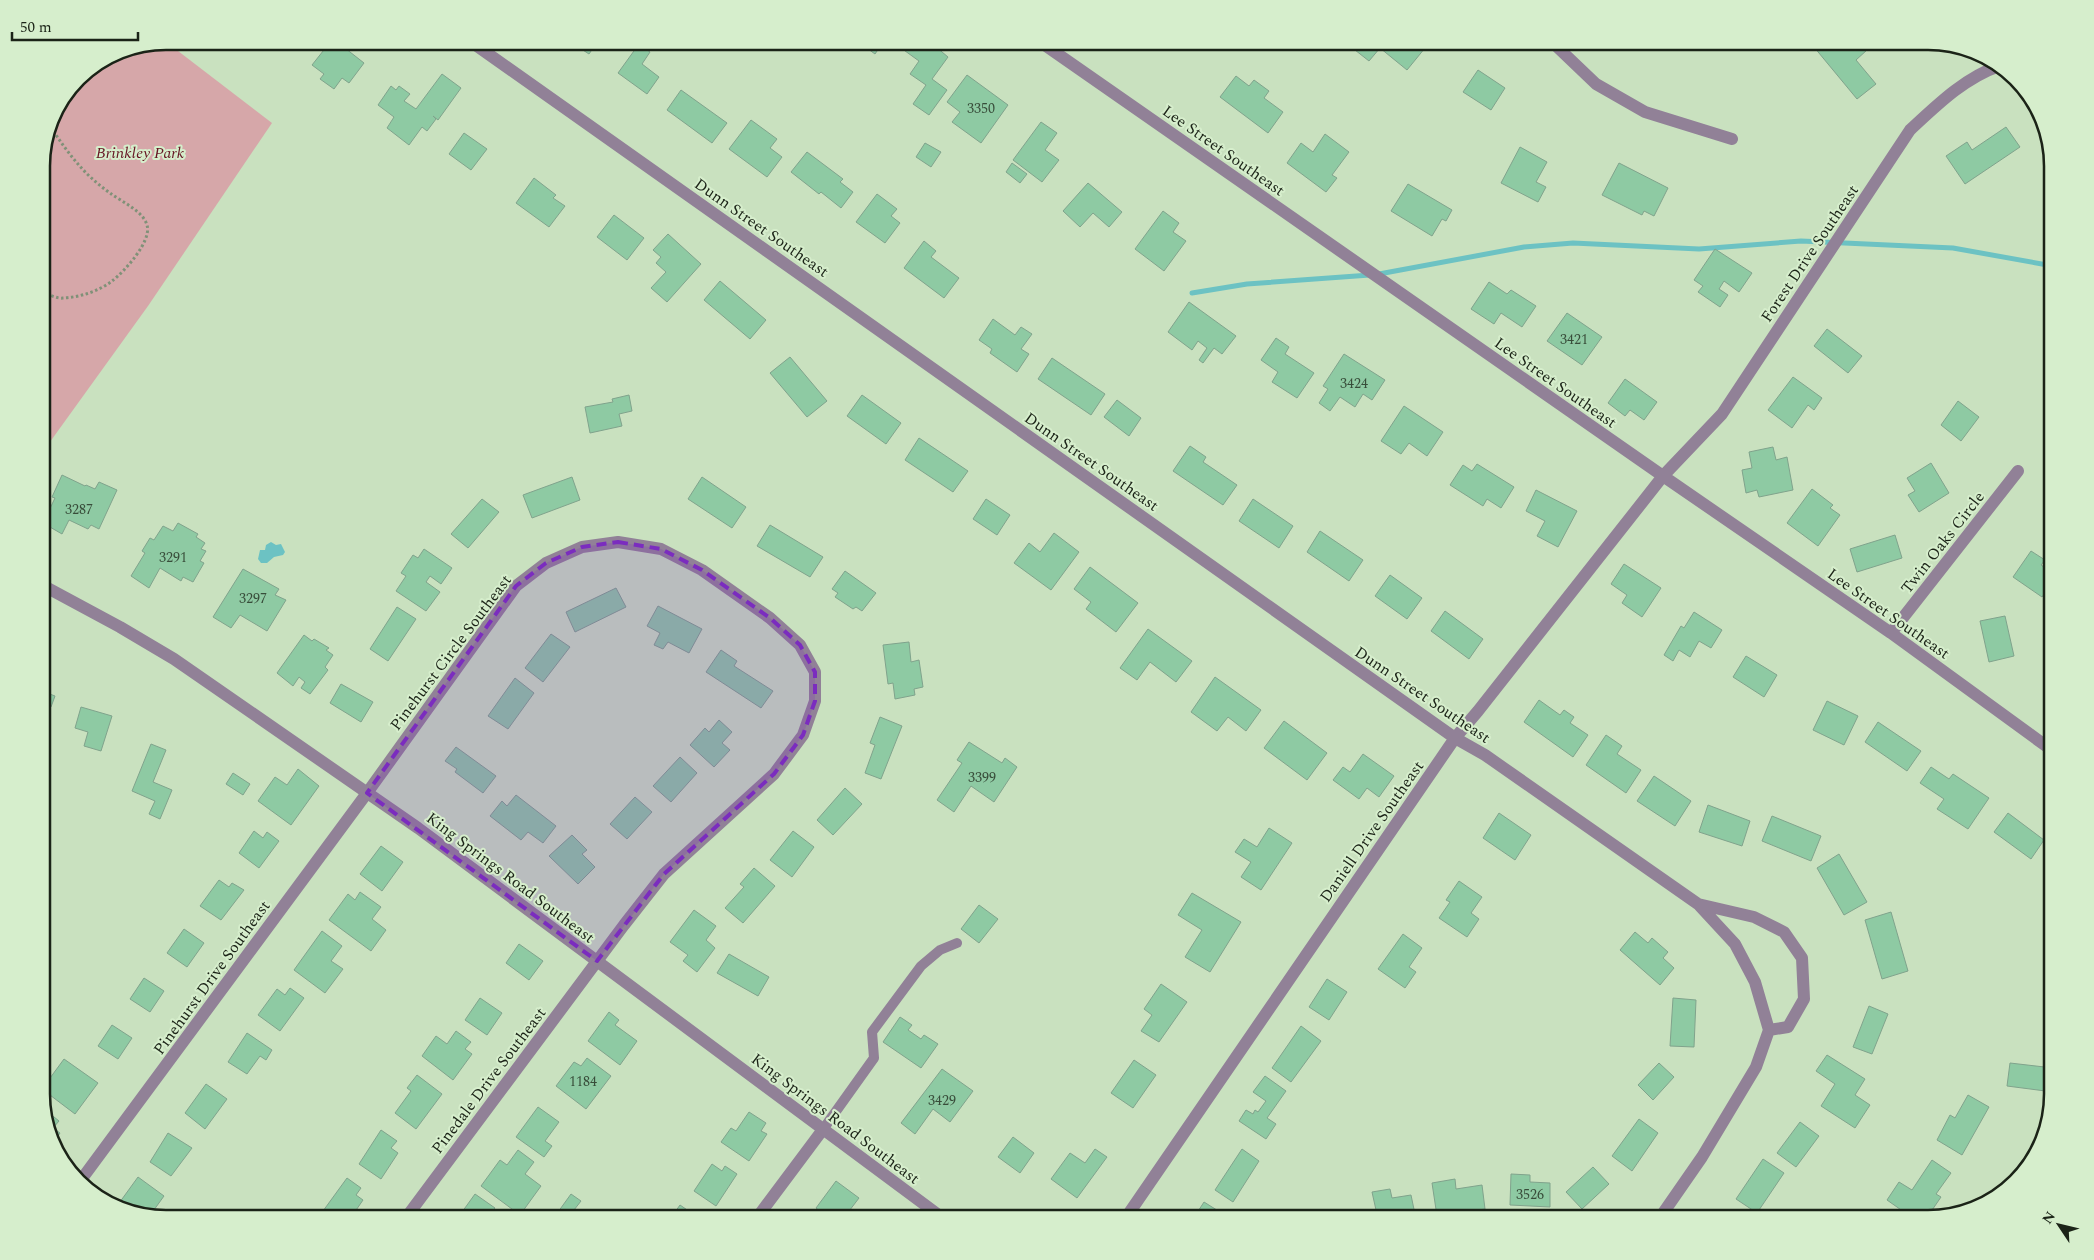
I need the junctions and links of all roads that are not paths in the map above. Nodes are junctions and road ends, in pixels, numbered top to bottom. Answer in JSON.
{"nodes":[{"id":1,"x":483,"y":50,"type":"edge"},
{"id":2,"x":1052,"y":50,"type":"edge"},
{"id":3,"x":1561,"y":50,"type":"edge"},
{"id":4,"x":1991,"y":69,"type":"edge"},
{"id":5,"x":1732,"y":139,"type":"dead end"},
{"id":6,"x":2018,"y":471,"type":"dead end"},
{"id":7,"x":1663,"y":476,"type":"junction"},
{"id":8,"x":50,"y":590,"type":"edge"},
{"id":9,"x":1891,"y":632,"type":"junction"},
{"id":10,"x":1455,"y":738,"type":"junction"},
{"id":11,"x":2044,"y":744,"type":"edge"},
{"id":12,"x":367,"y":793,"type":"junction"},
{"id":13,"x":1698,"y":904,"type":"junction"},
{"id":14,"x":957,"y":943,"type":"dead end"},
{"id":15,"x":597,"y":961,"type":"junction"},
{"id":16,"x":1769,"y":1030,"type":"junction"},
{"id":17,"x":824,"y":1128,"type":"junction"},
{"id":18,"x":84,"y":1175,"type":"edge"},
{"id":19,"x":412,"y":1210,"type":"edge"},
{"id":20,"x":763,"y":1210,"type":"edge"},
{"id":21,"x":932,"y":1210,"type":"edge"},
{"id":22,"x":1131,"y":1210,"type":"edge"},
{"id":23,"x":1664,"y":1210,"type":"edge"}],
"edges":[{"from":1,"to":10,"type":"street","name":"Dunn Street Southeast"},
{"from":2,"to":7,"type":"street","name":"Lee Street Southeast"},
{"from":3,"to":5,"type":"street"},
{"from":4,"to":7,"type":"street","name":"Forest Drive Southeast"},
{"from":6,"to":9,"type":"street","name":"Twin Oaks Circle"},
{"from":7,"to":9,"type":"street","name":"Lee Street Southeast"},
{"from":7,"to":10,"type":"street","name":"Daniell Drive Southeast"},
{"from":8,"to":12,"type":"street","name":"King Springs Road Southeast"},
{"from":9,"to":11,"type":"street","name":"Lee Street Southeast"},
{"from":10,"to":13,"type":"street","name":"Dunn Street Southeast"},
{"from":10,"to":22,"type":"street","name":"Daniell Drive Southeast"},
{"from":12,"to":15,"type":"street","name":"King Springs Road Southeast"},
{"from":12,"to":15,"type":"street","name":"Pinehurst Circle Southeast"},
{"from":12,"to":18,"type":"street","name":"Pinehurst Drive Southeast"},
{"from":13,"to":16,"type":"street","name":"Dunn Street Southeast"},
{"from":13,"to":16,"type":"street","name":"Dunn Street Southeast"},
{"from":14,"to":17,"type":"lane"},
{"from":15,"to":17,"type":"street","name":"King Springs Road Southeast"},
{"from":15,"to":19,"type":"street","name":"Pinedale Drive Southeast"},
{"from":16,"to":23,"type":"street"},
{"from":17,"to":20,"type":"street"},
{"from":17,"to":21,"type":"street","name":"King Springs Road Southeast"}]}
